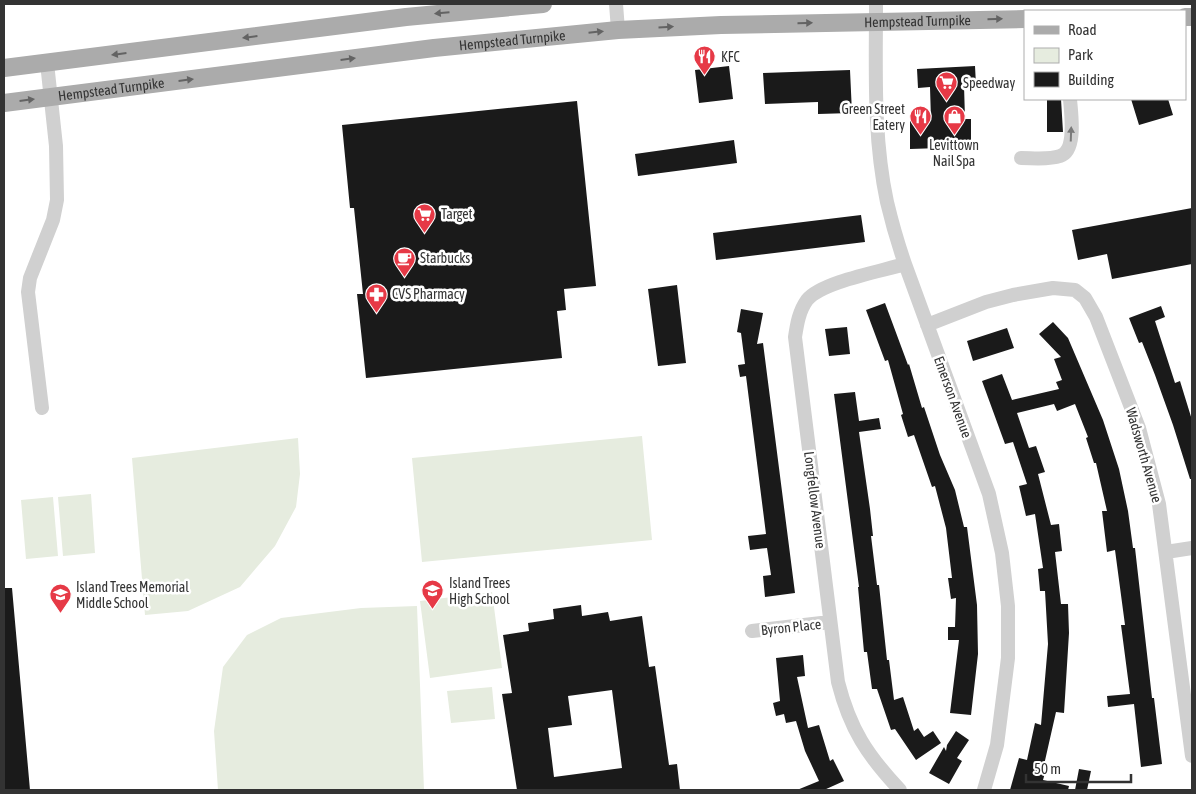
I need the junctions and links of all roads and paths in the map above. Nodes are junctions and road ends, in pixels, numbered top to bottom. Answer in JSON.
{"nodes":[{"id":1,"x":542,"y":4,"type":"edge"},
{"id":2,"x":616,"y":4,"type":"edge"},
{"id":3,"x":876,"y":12,"type":"edge"},
{"id":4,"x":1024,"y":19,"type":"edge"},
{"id":5,"x":618,"y":30,"type":"junction"},
{"id":6,"x":47,"y":63,"type":"junction"},
{"id":7,"x":4,"y":68,"type":"edge"},
{"id":8,"x":51,"y":97,"type":"junction"},
{"id":9,"x":1070,"y":100,"type":"edge"},
{"id":10,"x":4,"y":103,"type":"edge"},
{"id":11,"x":1021,"y":158,"type":"dead end"},
{"id":12,"x":905,"y":264,"type":"junction"},
{"id":13,"x":927,"y":325,"type":"junction"},
{"id":14,"x":42,"y":408,"type":"dead end"},
{"id":15,"x":1192,"y":548,"type":"edge"},
{"id":16,"x":1166,"y":552,"type":"junction"},
{"id":17,"x":830,"y":622,"type":"junction"},
{"id":18,"x":752,"y":631,"type":"dead end"},
{"id":19,"x":1192,"y":756,"type":"edge"},
{"id":20,"x":900,"y":790,"type":"edge"},
{"id":21,"x":984,"y":790,"type":"edge"}],
"edges":[{"from":1,"to":6,"type":"main road","one_way":true},
{"from":2,"to":5,"type":"street"},
{"from":3,"to":4,"type":"main road","name":"Hempstead Turnpike","one_way":true},
{"from":5,"to":3,"type":"main road","name":"Hempstead Turnpike","one_way":true},
{"from":3,"to":12,"type":"street","name":"Emerson Avenue"},
{"from":8,"to":5,"type":"main road","name":"Hempstead Turnpike","one_way":true},
{"from":6,"to":7,"type":"main road"},
{"from":6,"to":8,"type":"street"},
{"from":10,"to":8,"type":"main road","name":"Hempstead Turnpike","one_way":true},
{"from":8,"to":14,"type":"street"},
{"from":11,"to":9,"type":"street","one_way":true},
{"from":12,"to":13,"type":"street","name":"Emerson Avenue"},
{"from":12,"to":17,"type":"street","name":"Longfellow Avenue"},
{"from":13,"to":16,"type":"street","name":"Wadsworth Avenue"},
{"from":13,"to":21,"type":"street","name":"Emerson Avenue"},
{"from":15,"to":16,"type":"street"},
{"from":16,"to":19,"type":"street","name":"Wadsworth Avenue"},
{"from":17,"to":18,"type":"street","name":"Byron Place"},
{"from":17,"to":20,"type":"street","name":"Longfellow Avenue"}]}
